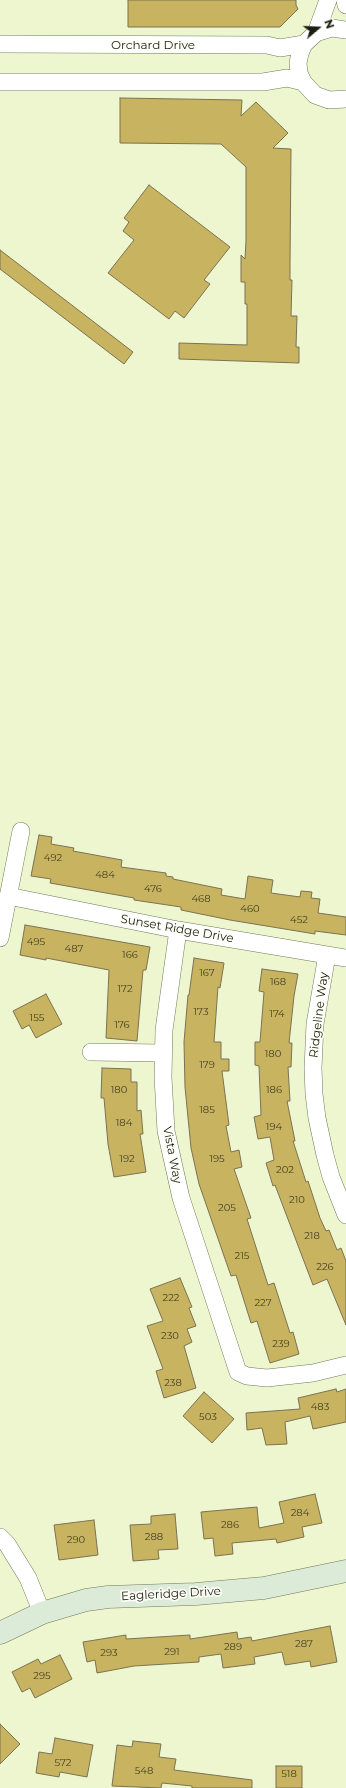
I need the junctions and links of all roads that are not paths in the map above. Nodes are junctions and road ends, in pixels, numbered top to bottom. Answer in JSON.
{"nodes":[{"id":1,"x":328,"y":0,"type":"edge"},
{"id":2,"x":345,"y":0,"type":"edge"},
{"id":3,"x":346,"y":5,"type":"edge"},
{"id":4,"x":346,"y":30,"type":"edge"},
{"id":5,"x":310,"y":38,"type":"junction"},
{"id":6,"x":0,"y":44,"type":"edge"},
{"id":7,"x":0,"y":82,"type":"edge"},
{"id":8,"x":303,"y":82,"type":"junction"},
{"id":9,"x":346,"y":99,"type":"edge"},
{"id":10,"x":21,"y":831,"type":"dead end"},
{"id":11,"x":8,"y":896,"type":"junction"},
{"id":12,"x":178,"y":930,"type":"junction"},
{"id":13,"x":0,"y":938,"type":"edge"},
{"id":14,"x":327,"y":955,"type":"junction"},
{"id":15,"x":346,"y":958,"type":"edge"},
{"id":16,"x":91,"y":1052,"type":"dead end"},
{"id":17,"x":162,"y":1053,"type":"junction"},
{"id":18,"x":346,"y":1215,"type":"edge"},
{"id":19,"x":346,"y":1365,"type":"edge"},
{"id":20,"x":0,"y":1537,"type":"edge"},
{"id":21,"x":346,"y":1571,"type":"edge"},
{"id":22,"x":42,"y":1613,"type":"junction"},
{"id":23,"x":0,"y":1633,"type":"edge"}],
"edges":[{"from":1,"to":5,"type":"street"},
{"from":2,"to":3,"type":"street"},
{"from":4,"to":5,"type":"street","name":"Orchard Drive"},
{"from":5,"to":6,"type":"street","name":"Orchard Drive"},
{"from":5,"to":8,"type":"street"},
{"from":7,"to":8,"type":"street"},
{"from":8,"to":9,"type":"street"},
{"from":10,"to":11,"type":"street"},
{"from":11,"to":12,"type":"street","name":"Sunset Ridge Drive"},
{"from":11,"to":13,"type":"street"},
{"from":12,"to":14,"type":"street","name":"Sunset Ridge Drive"},
{"from":12,"to":17,"type":"street","name":"Vista Way"},
{"from":14,"to":15,"type":"street","name":"Sunset Ridge Drive"},
{"from":14,"to":18,"type":"street","name":"Ridgeline Way"},
{"from":16,"to":17,"type":"street"},
{"from":17,"to":19,"type":"street","name":"Vista Way"},
{"from":20,"to":22,"type":"street"},
{"from":21,"to":22,"type":"main road","name":"Eagleridge Drive"},
{"from":22,"to":23,"type":"main road","name":"Eagleridge Drive"}]}
